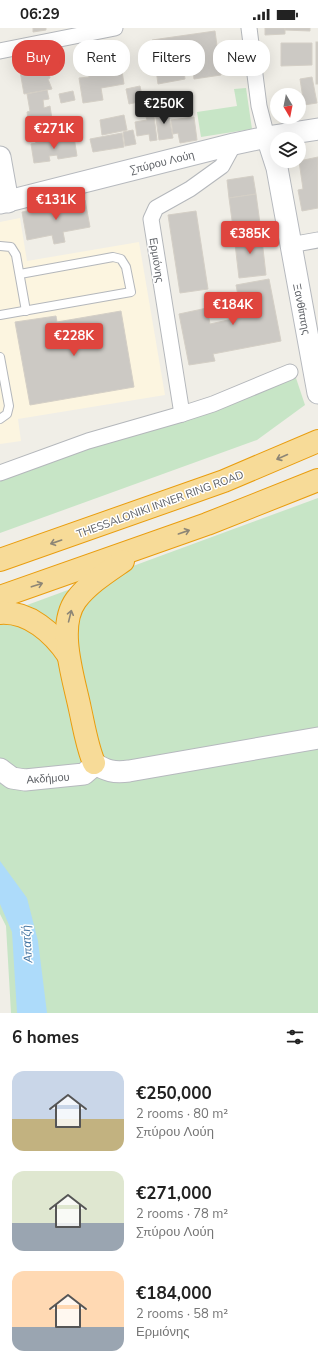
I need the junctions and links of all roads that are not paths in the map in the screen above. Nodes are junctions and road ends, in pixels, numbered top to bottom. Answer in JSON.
{"nodes":[{"id":1,"x":115,"y":28,"type":"edge"},
{"id":2,"x":249,"y":28,"type":"edge"},
{"id":3,"x":0,"y":51,"type":"edge"},
{"id":4,"x":318,"y":129,"type":"edge"},
{"id":5,"x":267,"y":137,"type":"junction"},
{"id":6,"x":234,"y":144,"type":"junction"},
{"id":7,"x":0,"y":157,"type":"edge"},
{"id":8,"x":4,"y":202,"type":"edge"},
{"id":9,"x":318,"y":240,"type":"edge"},
{"id":10,"x":290,"y":245,"type":"junction"},
{"id":11,"x":0,"y":246,"type":"edge"},
{"id":12,"x":20,"y":274,"type":"junction"},
{"id":13,"x":26,"y":310,"type":"junction"},
{"id":14,"x":0,"y":315,"type":"edge"},
{"id":15,"x":0,"y":356,"type":"edge"},
{"id":16,"x":290,"y":372,"type":"dead end"},
{"id":17,"x":318,"y":393,"type":"edge"},
{"id":18,"x":182,"y":414,"type":"junction"},
{"id":19,"x":0,"y":419,"type":"edge"},
{"id":20,"x":318,"y":441,"type":"edge"},
{"id":21,"x":0,"y":473,"type":"edge"},
{"id":22,"x":318,"y":480,"type":"edge"},
{"id":23,"x":147,"y":545,"type":"junction"},
{"id":24,"x":35,"y":549,"type":"junction"},
{"id":25,"x":0,"y":555,"type":"edge"},
{"id":26,"x":0,"y":560,"type":"edge"},
{"id":27,"x":0,"y":597,"type":"edge"},
{"id":28,"x":0,"y":613,"type":"edge"},
{"id":29,"x":68,"y":655,"type":"junction"},
{"id":30,"x":318,"y":738,"type":"edge"},
{"id":31,"x":94,"y":763,"type":"junction"},
{"id":32,"x":0,"y":769,"type":"edge"}],
"edges":[{"from":1,"to":3,"type":"street"},
{"from":2,"to":5,"type":"street"},
{"from":4,"to":5,"type":"street","name":"Σπύρου Λούη"},
{"from":5,"to":6,"type":"street","name":"Σπύρου Λούη"},
{"from":5,"to":10,"type":"street","name":"Ξανθίππης"},
{"from":6,"to":8,"type":"street","name":"Σπύρου Λούη"},
{"from":6,"to":18,"type":"street","name":"Ερμιόνης"},
{"from":7,"to":8,"type":"street"},
{"from":9,"to":10,"type":"street"},
{"from":10,"to":17,"type":"street","name":"Ξανθίππης"},
{"from":11,"to":12,"type":"lane"},
{"from":12,"to":13,"type":"lane"},
{"from":12,"to":13,"type":"lane"},
{"from":13,"to":14,"type":"lane"},
{"from":15,"to":19,"type":"lane"},
{"from":16,"to":18,"type":"street"},
{"from":18,"to":21,"type":"street"},
{"from":20,"to":24,"type":"highway","name":"THESSALONIKI INNER RING ROAD","one_way":true},
{"from":23,"to":22,"type":"highway","one_way":true},
{"from":27,"to":23,"type":"highway","one_way":true},
{"from":29,"to":23,"type":"highway","one_way":true},
{"from":24,"to":25,"type":"highway"},
{"from":24,"to":26,"type":"highway","name":"THESSALONIKI INNER RING ROAD"},
{"from":28,"to":29,"type":"highway"},
{"from":29,"to":31,"type":"highway"},
{"from":30,"to":31,"type":"street"},
{"from":31,"to":32,"type":"street","name":"Ακδήμου"}]}
